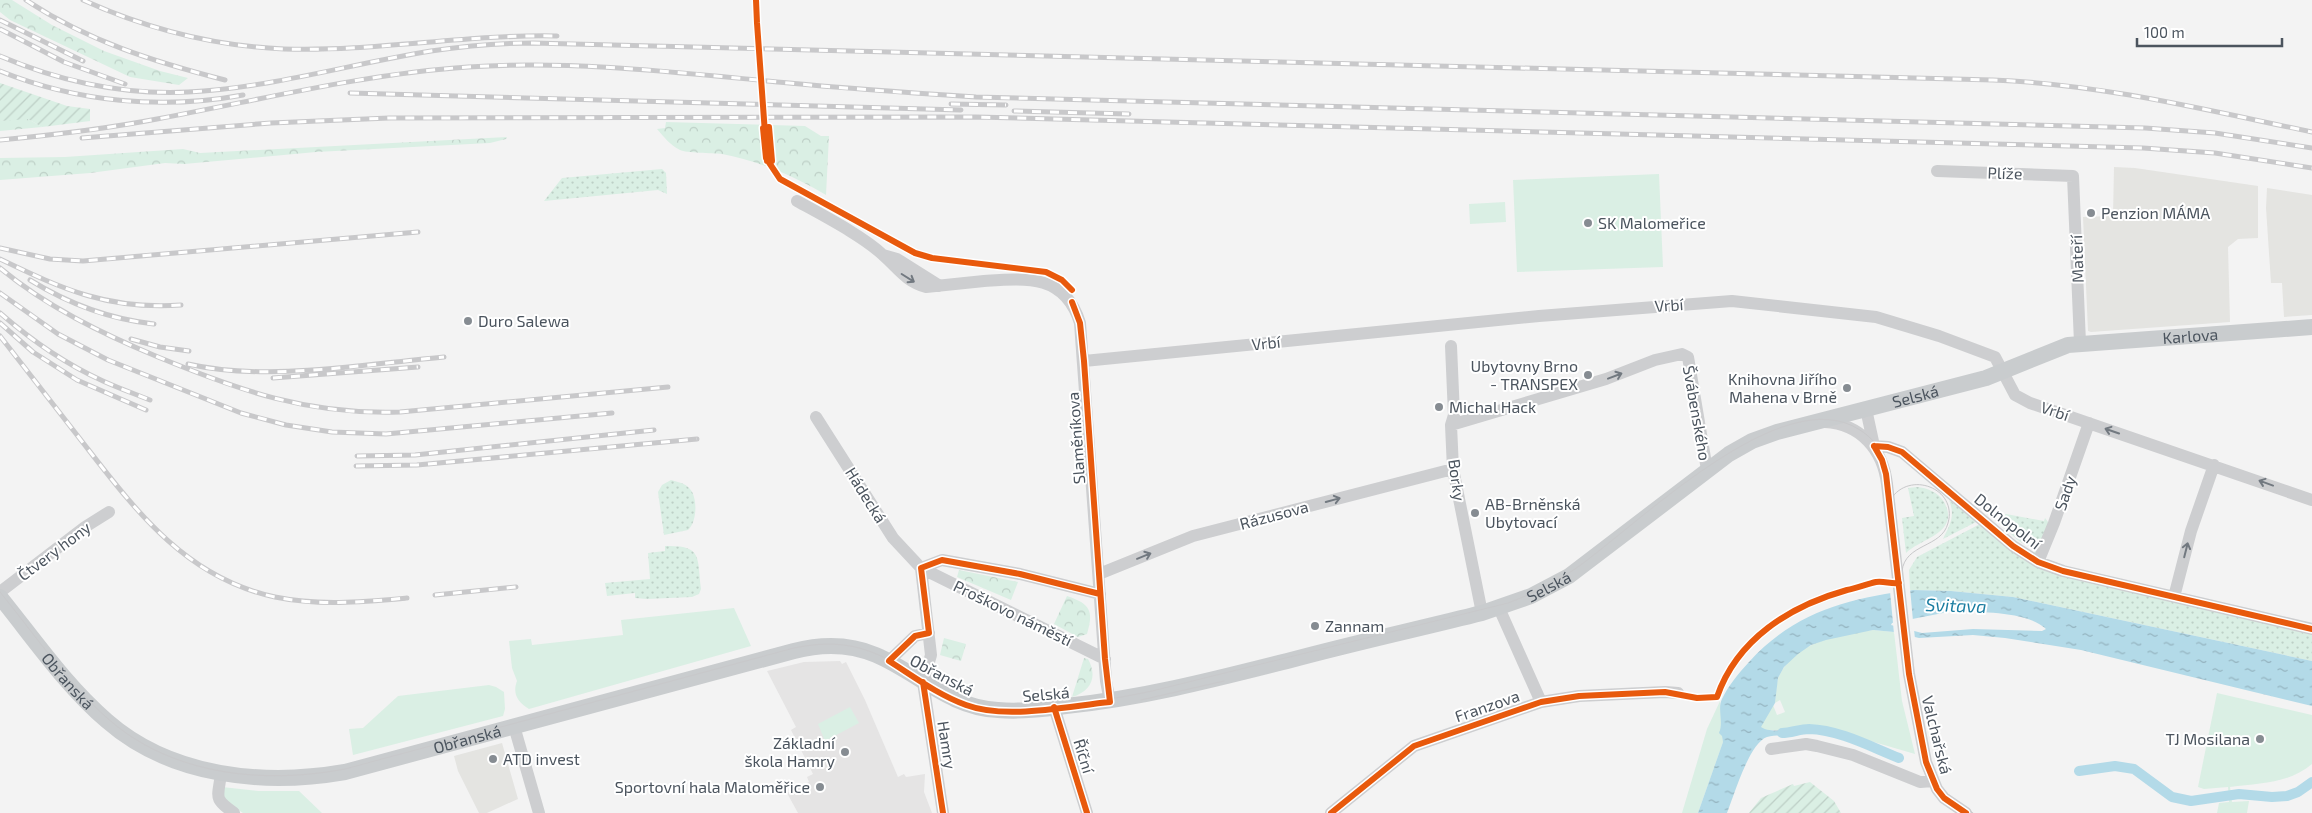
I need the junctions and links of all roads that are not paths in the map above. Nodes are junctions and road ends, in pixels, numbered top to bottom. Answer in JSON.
{"nodes":[{"id":1,"x":1937,"y":171,"type":"dead end"},
{"id":2,"x":2073,"y":176,"type":"joint"},
{"id":3,"x":797,"y":201,"type":"dead end"},
{"id":4,"x":2312,"y":327,"type":"edge"},
{"id":5,"x":2074,"y":344,"type":"junction"},
{"id":6,"x":1451,"y":346,"type":"dead end"},
{"id":7,"x":1084,"y":361,"type":"junction"},
{"id":8,"x":2003,"y":371,"type":"junction"},
{"id":9,"x":1866,"y":409,"type":"junction"},
{"id":10,"x":816,"y":417,"type":"dead end"},
{"id":11,"x":1820,"y":422,"type":"junction"},
{"id":12,"x":2089,"y":423,"type":"junction"},
{"id":13,"x":1452,"y":426,"type":"junction"},
{"id":14,"x":1874,"y":446,"type":"junction"},
{"id":15,"x":2214,"y":465,"type":"junction"},
{"id":16,"x":1453,"y":469,"type":"junction"},
{"id":17,"x":1707,"y":470,"type":"junction"},
{"id":18,"x":2312,"y":500,"type":"edge"},
{"id":19,"x":109,"y":512,"type":"dead end"},
{"id":20,"x":2038,"y":562,"type":"junction"},
{"id":21,"x":922,"y":568,"type":"junction"},
{"id":22,"x":1099,"y":574,"type":"junction"},
{"id":23,"x":1899,"y":588,"type":"joint"},
{"id":24,"x":0,"y":592,"type":"edge"},
{"id":25,"x":1100,"y":594,"type":"junction"},
{"id":26,"x":0,"y":597,"type":"edge"},
{"id":27,"x":2174,"y":597,"type":"junction"},
{"id":28,"x":1482,"y":613,"type":"junction"},
{"id":29,"x":1502,"y":614,"type":"junction"},
{"id":30,"x":2312,"y":629,"type":"edge"},
{"id":31,"x":929,"y":633,"type":"junction"},
{"id":32,"x":1105,"y":659,"type":"junction"},
{"id":33,"x":889,"y":661,"type":"junction"},
{"id":34,"x":923,"y":682,"type":"junction"},
{"id":35,"x":1678,"y":694,"type":"dead end"},
{"id":36,"x":1110,"y":702,"type":"junction"},
{"id":37,"x":1541,"y":702,"type":"junction"},
{"id":38,"x":1054,"y":707,"type":"junction"},
{"id":39,"x":984,"y":709,"type":"joint"},
{"id":40,"x":514,"y":726,"type":"junction"},
{"id":41,"x":1771,"y":750,"type":"dead end"},
{"id":42,"x":221,"y":774,"type":"junction"},
{"id":43,"x":1933,"y":781,"type":"junction"},
{"id":44,"x":234,"y":813,"type":"edge"},
{"id":45,"x":539,"y":813,"type":"edge"},
{"id":46,"x":943,"y":813,"type":"edge"},
{"id":47,"x":1087,"y":813,"type":"edge"},
{"id":48,"x":1331,"y":813,"type":"edge"},
{"id":49,"x":1966,"y":813,"type":"edge"}],
"edges":[{"from":1,"to":2,"type":"street","name":"Plíže"},
{"from":2,"to":5,"type":"street","name":"Mateří"},
{"from":3,"to":7,"type":"street","name":"Slaměníkova"},
{"from":4,"to":5,"type":"main road","name":"Karlova"},
{"from":5,"to":8,"type":"main road","name":"Selská"},
{"from":6,"to":13,"type":"street","name":"Borky"},
{"from":7,"to":8,"type":"street","name":"Vrbí"},
{"from":7,"to":22,"type":"street","name":"Slaměníkova"},
{"from":8,"to":9,"type":"main road","name":"Selská"},
{"from":8,"to":12,"type":"street","name":"Vrbí"},
{"from":9,"to":11,"type":"main road","name":"Selská"},
{"from":9,"to":14,"type":"street","name":"Dolnopolní"},
{"from":10,"to":21,"type":"street","name":"Hádecká"},
{"from":11,"to":14,"type":"street","name":"Dolnopolní"},
{"from":11,"to":17,"type":"main road","name":"Selská"},
{"from":15,"to":12,"type":"street","name":"Vrbí","one_way":true},
{"from":12,"to":20,"type":"street","name":"Sady"},
{"from":13,"to":16,"type":"street","name":"Borky"},
{"from":13,"to":17,"type":"street","name":"Švábenského","one_way":true},
{"from":14,"to":20,"type":"street","name":"Dolnopolní"},
{"from":14,"to":23,"type":"street","name":"Dolnopolní"},
{"from":18,"to":15,"type":"street","name":"Vrbí","one_way":true},
{"from":27,"to":15,"type":"street","one_way":true},
{"from":22,"to":16,"type":"street","name":"Rázusova","one_way":true},
{"from":16,"to":28,"type":"street","name":"Borky"},
{"from":17,"to":29,"type":"main road","name":"Selská"},
{"from":19,"to":24,"type":"street","name":"Čtvery hony"},
{"from":20,"to":27,"type":"street","name":"Dolnopolní"},
{"from":21,"to":25,"type":"street","name":"Proškovo náměstí"},
{"from":21,"to":31,"type":"street"},
{"from":21,"to":32,"type":"street","name":"Proškovo náměstí"},
{"from":22,"to":25,"type":"street"},
{"from":23,"to":43,"type":"street","name":"Valchařská"},
{"from":25,"to":32,"type":"street"},
{"from":26,"to":42,"type":"main road","name":"Obřanská"},
{"from":27,"to":30,"type":"street","name":"Dolnopolní"},
{"from":28,"to":29,"type":"main road","name":"Selská"},
{"from":28,"to":36,"type":"main road","name":"Selská"},
{"from":29,"to":37,"type":"street","name":"Franzova"},
{"from":31,"to":33,"type":"street"},
{"from":31,"to":34,"type":"street"},
{"from":32,"to":36,"type":"street"},
{"from":33,"to":34,"type":"main road","name":"Obřanská"},
{"from":33,"to":40,"type":"main road","name":"Obřanská"},
{"from":34,"to":39,"type":"main road","name":"Obřanská"},
{"from":34,"to":46,"type":"street","name":"Hamry"},
{"from":35,"to":37,"type":"street","name":"Franzova"},
{"from":36,"to":38,"type":"main road","name":"Selská"},
{"from":37,"to":48,"type":"street","name":"Franzova"},
{"from":38,"to":39,"type":"main road","name":"Selská"},
{"from":38,"to":47,"type":"street","name":"Říční"},
{"from":40,"to":42,"type":"main road","name":"Obřanská"},
{"from":40,"to":45,"type":"street"},
{"from":41,"to":43,"type":"street","name":"Valchařská"},
{"from":42,"to":44,"type":"street"},
{"from":43,"to":49,"type":"street","name":"Valchařská"}]}
